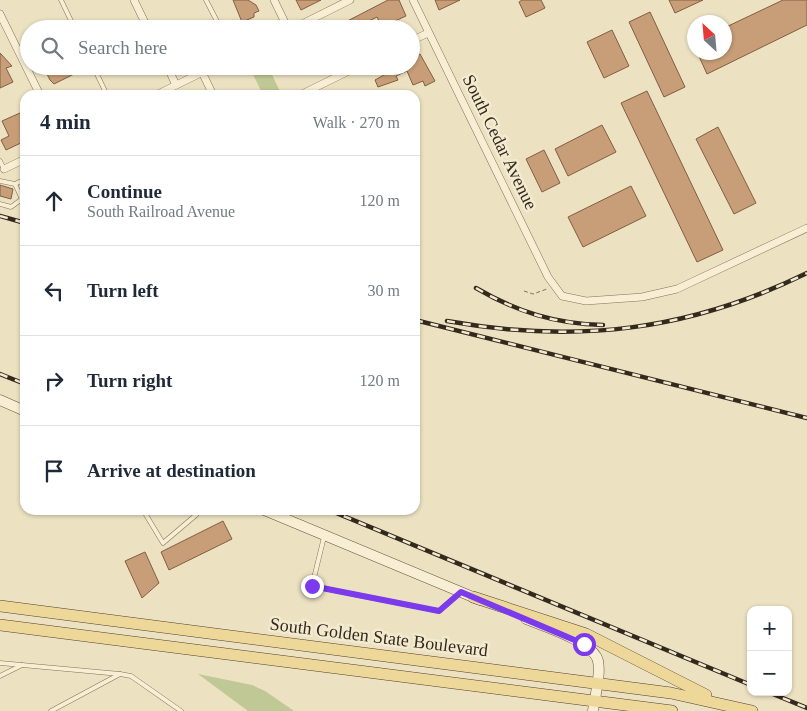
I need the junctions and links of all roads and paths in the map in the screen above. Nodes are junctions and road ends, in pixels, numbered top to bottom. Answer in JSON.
{"nodes":[{"id":1,"x":60,"y":0,"type":"edge"},
{"id":2,"x":134,"y":0,"type":"edge"},
{"id":3,"x":206,"y":0,"type":"edge"},
{"id":4,"x":274,"y":0,"type":"edge"},
{"id":5,"x":413,"y":0,"type":"edge"},
{"id":6,"x":347,"y":1,"type":"edge"},
{"id":7,"x":0,"y":14,"type":"edge"},
{"id":8,"x":70,"y":20,"type":"edge"},
{"id":9,"x":144,"y":20,"type":"edge"},
{"id":10,"x":216,"y":20,"type":"edge"},
{"id":11,"x":285,"y":20,"type":"edge"},
{"id":12,"x":308,"y":20,"type":"edge"},
{"id":13,"x":428,"y":32,"type":"junction"},
{"id":14,"x":420,"y":36,"type":"edge"},
{"id":15,"x":20,"y":54,"type":"edge"},
{"id":16,"x":30,"y":75,"type":"edge"},
{"id":17,"x":97,"y":75,"type":"edge"},
{"id":18,"x":171,"y":75,"type":"edge"},
{"id":19,"x":196,"y":75,"type":"edge"},
{"id":20,"x":203,"y":75,"type":"edge"},
{"id":21,"x":341,"y":75,"type":"edge"},
{"id":22,"x":176,"y":85,"type":"junction"},
{"id":23,"x":38,"y":90,"type":"edge"},
{"id":24,"x":105,"y":90,"type":"edge"},
{"id":25,"x":166,"y":90,"type":"edge"},
{"id":26,"x":211,"y":90,"type":"edge"},
{"id":27,"x":310,"y":90,"type":"edge"},
{"id":28,"x":0,"y":160,"type":"edge"},
{"id":29,"x":20,"y":161,"type":"edge"},
{"id":30,"x":4,"y":169,"type":"joint"},
{"id":31,"x":0,"y":181,"type":"edge"},
{"id":32,"x":20,"y":182,"type":"edge"},
{"id":33,"x":15,"y":184,"type":"junction"},
{"id":34,"x":20,"y":193,"type":"edge"},
{"id":35,"x":20,"y":201,"type":"edge"},
{"id":36,"x":0,"y":204,"type":"edge"},
{"id":37,"x":807,"y":228,"type":"edge"},
{"id":38,"x":553,"y":286,"type":"junction"},
{"id":39,"x":524,"y":291,"type":"dead end"},
{"id":40,"x":0,"y":400,"type":"edge"},
{"id":41,"x":20,"y":409,"type":"edge"},
{"id":42,"x":146,"y":515,"type":"edge"},
{"id":43,"x":196,"y":515,"type":"edge"},
{"id":44,"x":276,"y":515,"type":"edge"},
{"id":45,"x":324,"y":535,"type":"junction"},
{"id":46,"x":461,"y":592,"type":"junction"},
{"id":47,"x":473,"y":596,"type":"junction"},
{"id":48,"x":0,"y":606,"type":"edge"},
{"id":49,"x":0,"y":625,"type":"edge"},
{"id":50,"x":0,"y":663,"type":"edge"},
{"id":51,"x":22,"y":665,"type":"junction"},
{"id":52,"x":120,"y":674,"type":"junction"},
{"id":53,"x":0,"y":676,"type":"edge"},
{"id":54,"x":595,"y":697,"type":"edge"},
{"id":55,"x":721,"y":703,"type":"junction"},
{"id":56,"x":51,"y":711,"type":"edge"},
{"id":57,"x":181,"y":711,"type":"edge"},
{"id":58,"x":672,"y":711,"type":"edge"},
{"id":59,"x":752,"y":711,"type":"edge"}],
"edges":[{"from":1,"to":8,"type":"lane"},
{"from":2,"to":9,"type":"street"},
{"from":3,"to":10,"type":"lane"},
{"from":4,"to":11,"type":"street"},
{"from":5,"to":13,"type":"street","name":"South Cedar Avenue"},
{"from":6,"to":12,"type":"street"},
{"from":7,"to":15,"type":"street"},
{"from":13,"to":14,"type":"street"},
{"from":13,"to":38,"type":"street","name":"South Cedar Avenue"},
{"from":16,"to":23,"type":"street"},
{"from":17,"to":24,"type":"lane"},
{"from":18,"to":22,"type":"street"},
{"from":19,"to":22,"type":"street"},
{"from":20,"to":26,"type":"street"},
{"from":21,"to":27,"type":"street"},
{"from":22,"to":25,"type":"street"},
{"from":28,"to":30,"type":"lane"},
{"from":29,"to":30,"type":"street"},
{"from":31,"to":33,"type":"lane"},
{"from":32,"to":33,"type":"lane"},
{"from":33,"to":34,"type":"lane"},
{"from":35,"to":36,"type":"lane"},
{"from":37,"to":38,"type":"street","name":"South Cedar Avenue"},
{"from":38,"to":39,"type":"path"},
{"from":40,"to":41,"type":"street"},
{"from":42,"to":43,"type":"lane"},
{"from":44,"to":45,"type":"street"},
{"from":45,"to":46,"type":"street"},
{"from":45,"to":46,"type":"lane"},
{"from":46,"to":47,"type":"street"},
{"from":47,"to":54,"type":"street"},
{"from":47,"to":55,"type":"main road"},
{"from":48,"to":54,"type":"main road","name":"South Golden State Boulevard"},
{"from":49,"to":54,"type":"main road","name":"South Golden State Boulevard"},
{"from":50,"to":51,"type":"lane"},
{"from":51,"to":52,"type":"lane"},
{"from":51,"to":53,"type":"lane"},
{"from":52,"to":56,"type":"lane"},
{"from":52,"to":57,"type":"lane"},
{"from":54,"to":55,"type":"main road","name":"South Golden State Boulevard"},
{"from":54,"to":58,"type":"main road","name":"South Golden State Boulevard"},
{"from":55,"to":59,"type":"main road","name":"South Golden State Boulevard"}]}
